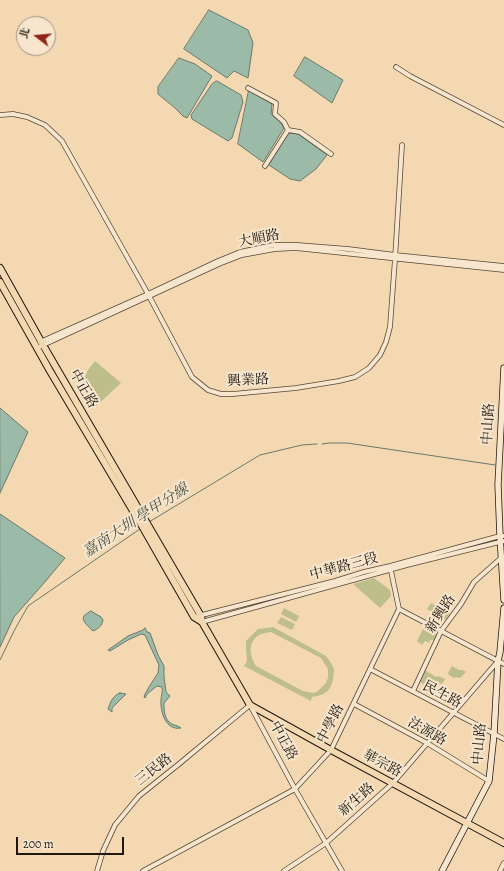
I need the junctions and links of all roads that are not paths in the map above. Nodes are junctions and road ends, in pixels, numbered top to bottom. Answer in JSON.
{"nodes":[{"id":1,"x":396,"y":67,"type":"dead end"},
{"id":2,"x":248,"y":88,"type":"dead end"},
{"id":3,"x":0,"y":115,"type":"edge"},
{"id":4,"x":504,"y":125,"type":"edge"},
{"id":5,"x":288,"y":130,"type":"junction"},
{"id":6,"x":402,"y":145,"type":"dead end"},
{"id":7,"x":330,"y":154,"type":"dead end"},
{"id":8,"x":265,"y":166,"type":"dead end"},
{"id":9,"x":395,"y":257,"type":"junction"},
{"id":10,"x":504,"y":266,"type":"edge"},
{"id":11,"x":0,"y":268,"type":"edge"},
{"id":12,"x":504,"y":270,"type":"edge"},
{"id":13,"x":0,"y":282,"type":"edge"},
{"id":14,"x":148,"y":295,"type":"junction"},
{"id":15,"x":13,"y":299,"type":"junction"},
{"id":16,"x":39,"y":344,"type":"junction"},
{"id":17,"x":504,"y":368,"type":"edge"},
{"id":18,"x":502,"y":539,"type":"edge"},
{"id":19,"x":501,"y":558,"type":"junction"},
{"id":20,"x":390,"y":568,"type":"junction"},
{"id":21,"x":504,"y":600,"type":"edge"},
{"id":22,"x":504,"y":608,"type":"edge"},
{"id":23,"x":399,"y":609,"type":"junction"},
{"id":24,"x":199,"y":619,"type":"junction"},
{"id":25,"x":441,"y":631,"type":"junction"},
{"id":26,"x":498,"y":661,"type":"junction"},
{"id":27,"x":504,"y":664,"type":"edge"},
{"id":28,"x":370,"y":669,"type":"junction"},
{"id":29,"x":413,"y":691,"type":"junction"},
{"id":30,"x":354,"y":704,"type":"junction"},
{"id":31,"x":250,"y":705,"type":"junction"},
{"id":32,"x":453,"y":713,"type":"junction"},
{"id":33,"x":494,"y":734,"type":"junction"},
{"id":34,"x":504,"y":739,"type":"edge"},
{"id":35,"x":428,"y":743,"type":"junction"},
{"id":36,"x":331,"y":750,"type":"junction"},
{"id":37,"x":489,"y":781,"type":"junction"},
{"id":38,"x":393,"y":784,"type":"junction"},
{"id":39,"x":295,"y":789,"type":"junction"},
{"id":40,"x":467,"y":823,"type":"junction"},
{"id":41,"x":326,"y":843,"type":"junction"},
{"id":42,"x":504,"y":843,"type":"edge"},
{"id":43,"x":504,"y":862,"type":"edge"},
{"id":44,"x":97,"y":871,"type":"edge"},
{"id":45,"x":143,"y":871,"type":"edge"},
{"id":46,"x":284,"y":871,"type":"edge"},
{"id":47,"x":342,"y":871,"type":"edge"},
{"id":48,"x":442,"y":871,"type":"edge"},
{"id":49,"x":500,"y":871,"type":"edge"}],
"edges":[{"from":1,"to":4,"type":"street"},
{"from":2,"to":5,"type":"street"},
{"from":3,"to":14,"type":"street","name":"興業路"},
{"from":5,"to":7,"type":"street"},
{"from":5,"to":8,"type":"street"},
{"from":6,"to":9,"type":"street","name":"興業路"},
{"from":9,"to":10,"type":"street","name":"大順路"},
{"from":9,"to":12,"type":"street","name":"大順路"},
{"from":9,"to":14,"type":"street","name":"大順路"},
{"from":9,"to":14,"type":"street","name":"興業路"},
{"from":11,"to":15,"type":"main road","name":"中正路"},
{"from":13,"to":15,"type":"main road","name":"中正路"},
{"from":14,"to":16,"type":"street","name":"大順路"},
{"from":15,"to":16,"type":"main road","name":"中正路"},
{"from":16,"to":24,"type":"main road","name":"中正路"},
{"from":17,"to":18,"type":"main road","name":"中山路"},
{"from":18,"to":19,"type":"main road","name":"中山路"},
{"from":18,"to":20,"type":"street","name":"中華路三段"},
{"from":19,"to":21,"type":"main road","name":"中山路"},
{"from":19,"to":25,"type":"street","name":"新興路"},
{"from":20,"to":23,"type":"street"},
{"from":20,"to":24,"type":"street","name":"中華路三段"},
{"from":22,"to":26,"type":"main road","name":"中山路"},
{"from":23,"to":25,"type":"street"},
{"from":23,"to":28,"type":"street","name":"中學路"},
{"from":24,"to":31,"type":"main road","name":"中正路"},
{"from":25,"to":26,"type":"street"},
{"from":25,"to":29,"type":"street","name":"新興路"},
{"from":26,"to":27,"type":"street"},
{"from":26,"to":32,"type":"street","name":"新生路"},
{"from":26,"to":33,"type":"main road","name":"中山路"},
{"from":28,"to":29,"type":"street","name":"民生路"},
{"from":28,"to":30,"type":"street","name":"中學路"},
{"from":29,"to":32,"type":"street","name":"民生路"},
{"from":30,"to":35,"type":"street","name":"法源路"},
{"from":30,"to":36,"type":"street","name":"中學路"},
{"from":31,"to":36,"type":"main road","name":"華宗路"},
{"from":31,"to":39,"type":"street","name":"中正路"},
{"from":31,"to":44,"type":"street","name":"三民路"},
{"from":32,"to":33,"type":"street","name":"民生路"},
{"from":32,"to":35,"type":"street","name":"新生路"},
{"from":33,"to":34,"type":"street","name":"民生路"},
{"from":33,"to":37,"type":"main road","name":"中山路"},
{"from":35,"to":37,"type":"street","name":"法源路"},
{"from":35,"to":38,"type":"street","name":"新生路"},
{"from":36,"to":38,"type":"main road","name":"華宗路"},
{"from":36,"to":39,"type":"street","name":"中學路"},
{"from":37,"to":40,"type":"main road","name":"中山路"},
{"from":38,"to":40,"type":"main road","name":"華宗路"},
{"from":38,"to":41,"type":"street","name":"新生路"},
{"from":39,"to":41,"type":"street","name":"中正路"},
{"from":39,"to":45,"type":"street","name":"中學路"},
{"from":40,"to":42,"type":"main road","name":"華宗路"},
{"from":40,"to":48,"type":"main road","name":"中山路"},
{"from":41,"to":46,"type":"street","name":"新生路"},
{"from":41,"to":47,"type":"street","name":"中正路"},
{"from":43,"to":49,"type":"street"}]}
